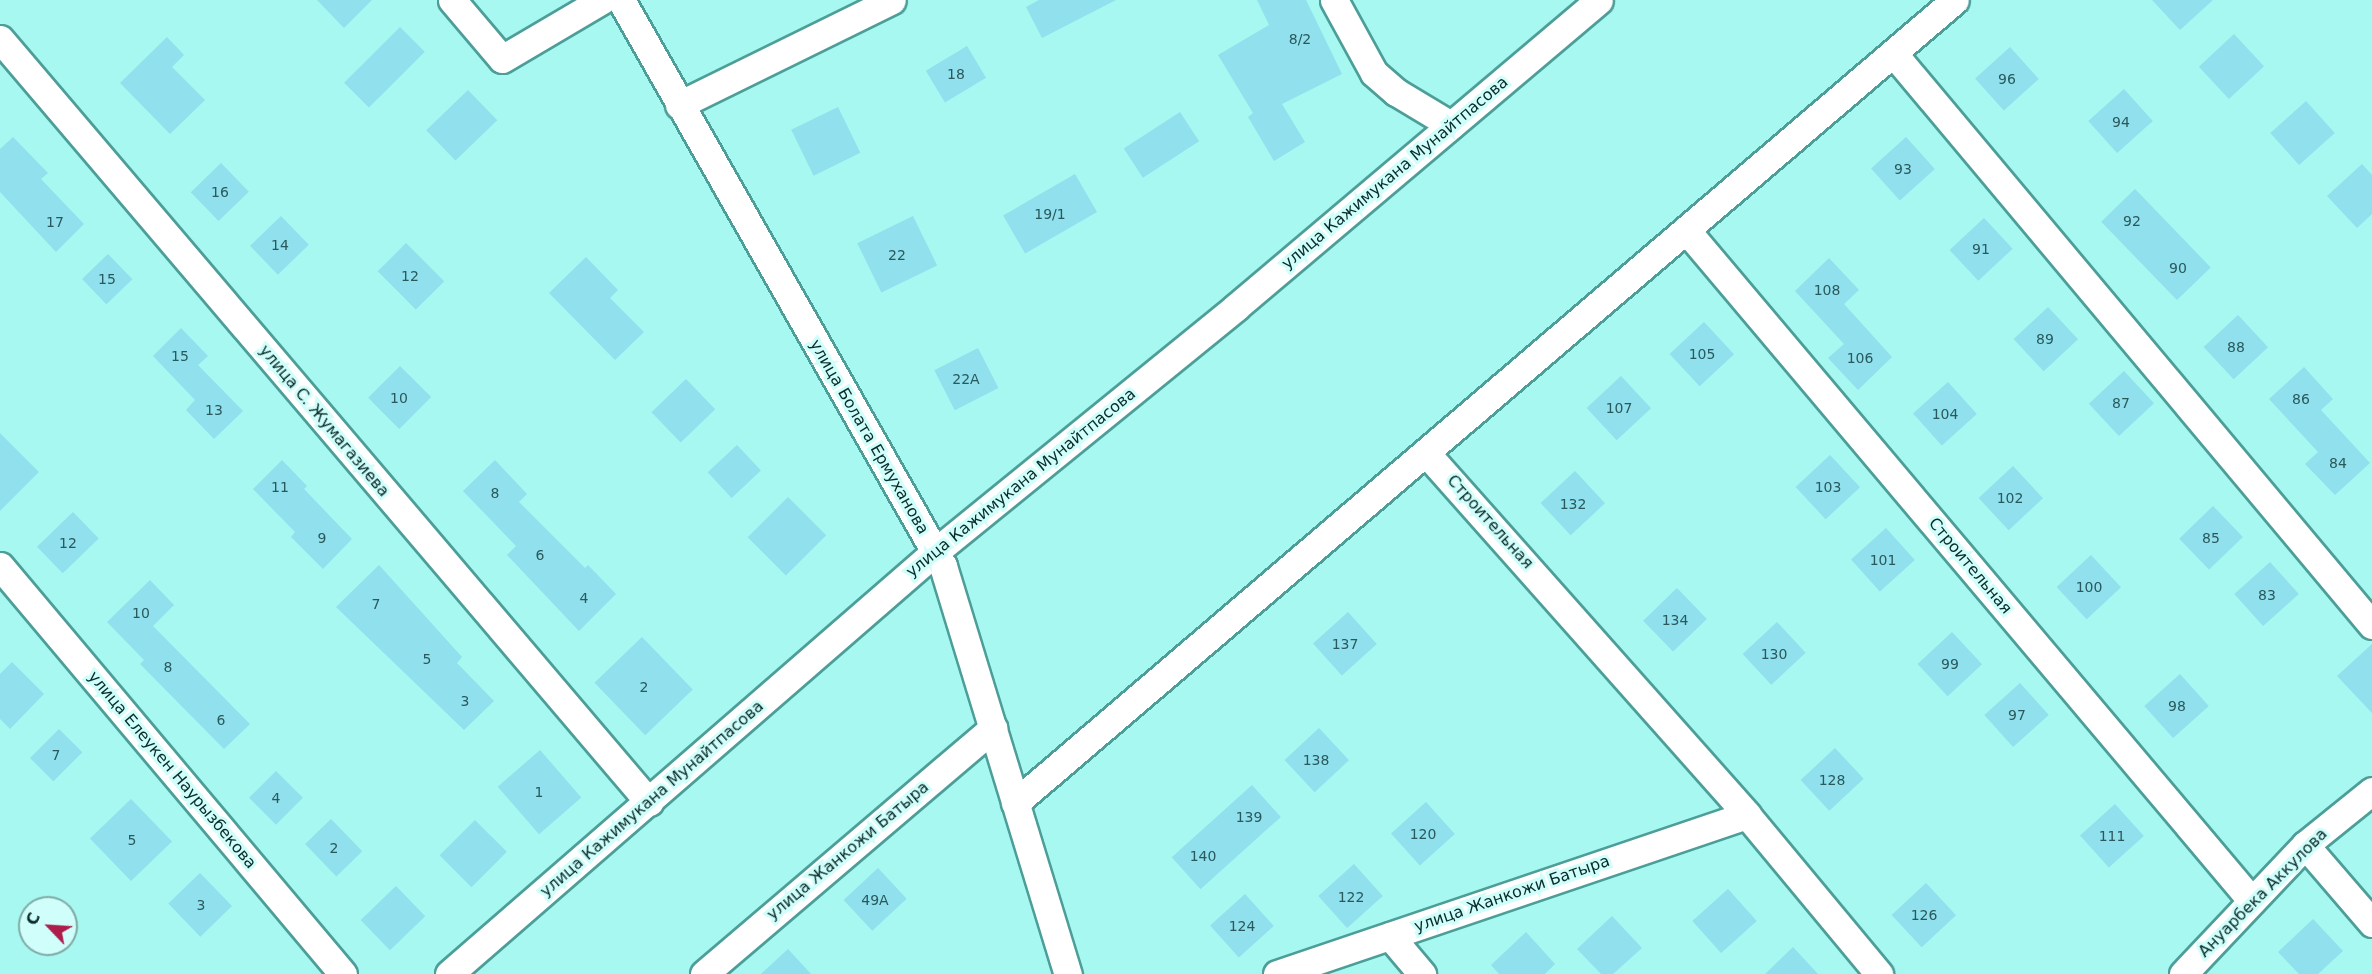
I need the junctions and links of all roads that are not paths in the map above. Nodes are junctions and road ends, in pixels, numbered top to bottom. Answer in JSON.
{"nodes":[{"id":1,"x":452,"y":0,"type":"edge"},
{"id":2,"x":602,"y":0,"type":"edge"},
{"id":3,"x":621,"y":0,"type":"edge"},
{"id":4,"x":892,"y":0,"type":"edge"},
{"id":5,"x":1334,"y":0,"type":"edge"},
{"id":6,"x":1599,"y":0,"type":"edge"},
{"id":7,"x":1955,"y":0,"type":"edge"},
{"id":8,"x":0,"y":39,"type":"edge"},
{"id":9,"x":1893,"y":53,"type":"junction"},
{"id":10,"x":679,"y":105,"type":"junction"},
{"id":11,"x":1450,"y":125,"type":"junction"},
{"id":12,"x":1687,"y":231,"type":"junction"},
{"id":13,"x":1427,"y":454,"type":"junction"},
{"id":14,"x":935,"y":552,"type":"junction"},
{"id":15,"x":0,"y":566,"type":"edge"},
{"id":16,"x":2372,"y":625,"type":"edge"},
{"id":17,"x":993,"y":728,"type":"junction"},
{"id":18,"x":2372,"y":791,"type":"edge"},
{"id":19,"x":649,"y":802,"type":"junction"},
{"id":20,"x":1015,"y":803,"type":"junction"},
{"id":21,"x":1747,"y":815,"type":"junction"},
{"id":22,"x":2305,"y":845,"type":"junction"},
{"id":23,"x":2252,"y":902,"type":"junction"},
{"id":24,"x":2372,"y":923,"type":"edge"},
{"id":25,"x":1390,"y":936,"type":"junction"},
{"id":26,"x":343,"y":974,"type":"edge"},
{"id":27,"x":450,"y":974,"type":"edge"},
{"id":28,"x":704,"y":974,"type":"edge"},
{"id":29,"x":1068,"y":974,"type":"edge"},
{"id":30,"x":1277,"y":974,"type":"edge"},
{"id":31,"x":1422,"y":974,"type":"edge"},
{"id":32,"x":1879,"y":974,"type":"edge"},
{"id":33,"x":2183,"y":974,"type":"edge"}],
"edges":[{"from":1,"to":2,"type":"street"},
{"from":3,"to":10,"type":"street","name":"улица Болата Ермуханова"},
{"from":4,"to":10,"type":"street"},
{"from":5,"to":11,"type":"street"},
{"from":6,"to":11,"type":"street","name":"улица Кажимукана Мунайтпасова"},
{"from":7,"to":9,"type":"street"},
{"from":8,"to":19,"type":"street","name":"улица С. Жумагазиева"},
{"from":9,"to":12,"type":"street"},
{"from":9,"to":16,"type":"street"},
{"from":10,"to":14,"type":"street","name":"улица Болата Ермуханова"},
{"from":11,"to":14,"type":"street","name":"улица Кажимукана Мунайтпасова"},
{"from":12,"to":13,"type":"street"},
{"from":12,"to":23,"type":"street","name":"Строительная"},
{"from":13,"to":20,"type":"street"},
{"from":13,"to":21,"type":"street","name":"Строительная"},
{"from":14,"to":17,"type":"street","name":"улица Болата Ермуханова"},
{"from":14,"to":19,"type":"street","name":"улица Кажимукана Мунайтпасова"},
{"from":15,"to":26,"type":"street","name":"улица Елеукен Наурызбекова"},
{"from":17,"to":20,"type":"street","name":"улица Болата Ермуханова"},
{"from":17,"to":28,"type":"street","name":"улица Жанкожи Батыра"},
{"from":18,"to":22,"type":"street","name":"Ануарбека Аккулова"},
{"from":19,"to":27,"type":"street","name":"улица Кажимукана Мунайтпасова"},
{"from":20,"to":29,"type":"street","name":"улица Болата Ермуханова"},
{"from":21,"to":25,"type":"street","name":"улица Жанкожи Батыра"},
{"from":21,"to":32,"type":"street","name":"Строительная"},
{"from":22,"to":23,"type":"street","name":"Ануарбека Аккулова"},
{"from":22,"to":24,"type":"street"},
{"from":23,"to":33,"type":"street","name":"Ануарбека Аккулова"},
{"from":25,"to":30,"type":"street","name":"улица Жанкожи Батыра"},
{"from":25,"to":31,"type":"street"}]}
